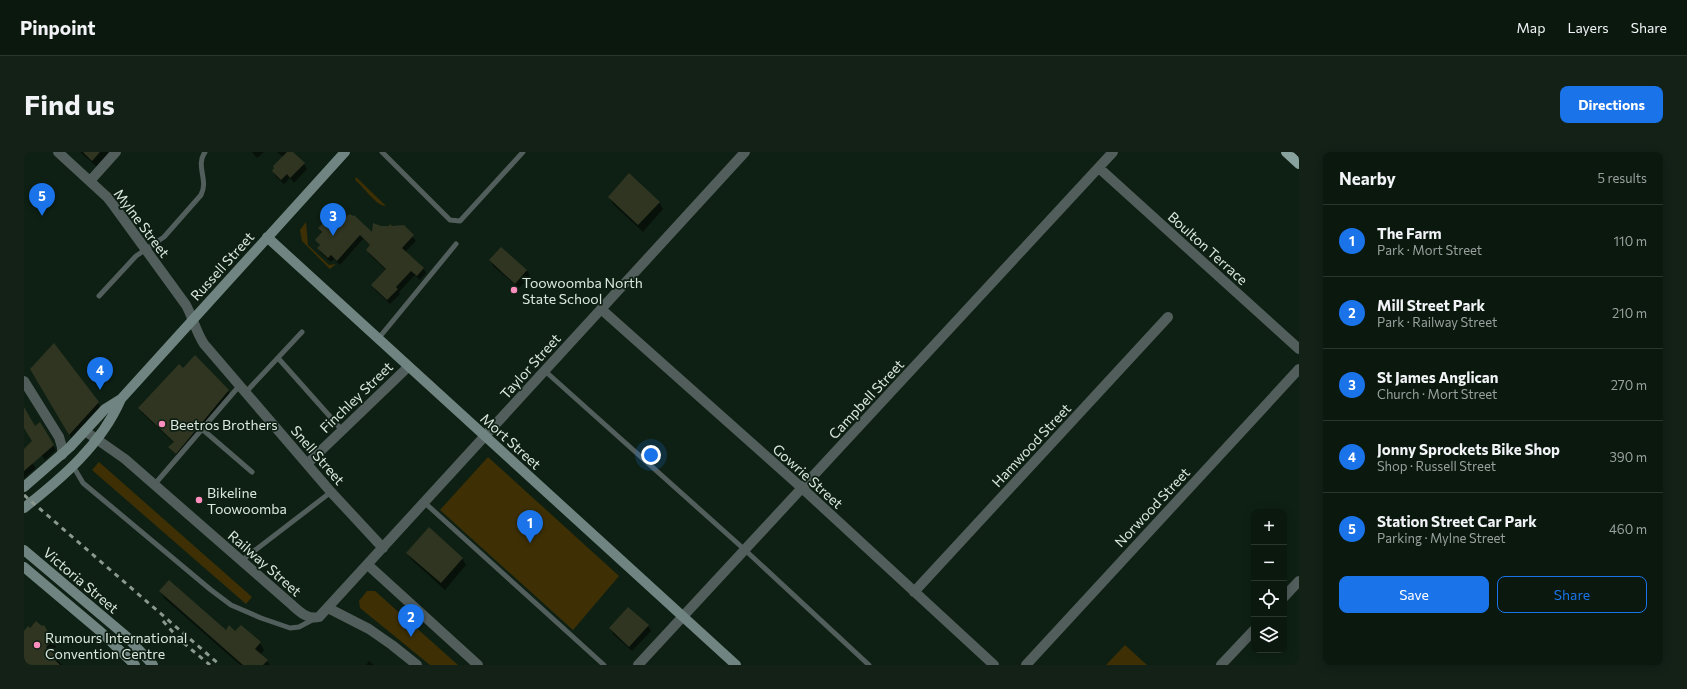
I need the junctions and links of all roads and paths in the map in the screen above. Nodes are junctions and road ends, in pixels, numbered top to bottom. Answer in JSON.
{"nodes":[{"id":1,"x":58,"y":152,"type":"edge"},
{"id":2,"x":116,"y":152,"type":"edge"},
{"id":3,"x":205,"y":152,"type":"edge"},
{"id":4,"x":345,"y":152,"type":"edge"},
{"id":5,"x":382,"y":152,"type":"edge"},
{"id":6,"x":523,"y":152,"type":"edge"},
{"id":7,"x":745,"y":152,"type":"edge"},
{"id":8,"x":1113,"y":152,"type":"edge"},
{"id":9,"x":1286,"y":152,"type":"edge"},
{"id":10,"x":1299,"y":164,"type":"edge"},
{"id":11,"x":1099,"y":168,"type":"junction"},
{"id":12,"x":90,"y":181,"type":"junction"},
{"id":13,"x":267,"y":238,"type":"junction"},
{"id":14,"x":456,"y":244,"type":"dead end"},
{"id":15,"x":146,"y":250,"type":"junction"},
{"id":16,"x":99,"y":296,"type":"dead end"},
{"id":17,"x":601,"y":309,"type":"junction"},
{"id":18,"x":1168,"y":317,"type":"dead end"},
{"id":19,"x":193,"y":319,"type":"junction"},
{"id":20,"x":302,"y":332,"type":"dead end"},
{"id":21,"x":378,"y":339,"type":"junction"},
{"id":22,"x":1299,"y":349,"type":"edge"},
{"id":23,"x":278,"y":358,"type":"junction"},
{"id":24,"x":408,"y":367,"type":"junction"},
{"id":25,"x":1299,"y":369,"type":"edge"},
{"id":26,"x":545,"y":371,"type":"junction"},
{"id":27,"x":24,"y":381,"type":"edge"},
{"id":28,"x":243,"y":388,"type":"junction"},
{"id":29,"x":120,"y":399,"type":"junction"},
{"id":30,"x":202,"y":429,"type":"junction"},
{"id":31,"x":85,"y":430,"type":"junction"},
{"id":32,"x":342,"y":430,"type":"junction"},
{"id":33,"x":485,"y":437,"type":"junction"},
{"id":34,"x":97,"y":438,"type":"junction"},
{"id":35,"x":62,"y":455,"type":"junction"},
{"id":36,"x":307,"y":464,"type":"junction"},
{"id":37,"x":73,"y":466,"type":"junction"},
{"id":38,"x":252,"y":472,"type":"dead end"},
{"id":39,"x":154,"y":485,"type":"junction"},
{"id":40,"x":24,"y":487,"type":"edge"},
{"id":41,"x":802,"y":488,"type":"junction"},
{"id":42,"x":331,"y":492,"type":"junction"},
{"id":43,"x":425,"y":503,"type":"junction"},
{"id":44,"x":24,"y":508,"type":"edge"},
{"id":45,"x":383,"y":548,"type":"junction"},
{"id":46,"x":24,"y":550,"type":"edge"},
{"id":47,"x":745,"y":550,"type":"junction"},
{"id":48,"x":241,"y":561,"type":"junction"},
{"id":49,"x":368,"y":565,"type":"junction"},
{"id":50,"x":24,"y":567,"type":"edge"},
{"id":51,"x":1299,"y":581,"type":"edge"},
{"id":52,"x":914,"y":592,"type":"junction"},
{"id":53,"x":1287,"y":594,"type":"edge"},
{"id":54,"x":328,"y":608,"type":"junction"},
{"id":55,"x":319,"y":616,"type":"junction"},
{"id":56,"x":683,"y":616,"type":"junction"},
{"id":57,"x":1251,"y":633,"type":"edge"},
{"id":58,"x":135,"y":665,"type":"edge"},
{"id":59,"x":154,"y":665,"type":"edge"},
{"id":60,"x":417,"y":665,"type":"edge"},
{"id":61,"x":478,"y":665,"type":"edge"},
{"id":62,"x":604,"y":665,"type":"edge"},
{"id":63,"x":638,"y":665,"type":"edge"},
{"id":64,"x":736,"y":665,"type":"edge"},
{"id":65,"x":869,"y":665,"type":"edge"},
{"id":66,"x":994,"y":665,"type":"edge"},
{"id":67,"x":1026,"y":665,"type":"edge"},
{"id":68,"x":1222,"y":665,"type":"edge"}],
"edges":[{"from":1,"to":12,"type":"street","name":"Mylne Street"},
{"from":2,"to":12,"type":"street"},
{"from":3,"to":15,"type":"lane"},
{"from":4,"to":13,"type":"main road","name":"Russell Street"},
{"from":5,"to":6,"type":"lane"},
{"from":7,"to":17,"type":"street","name":"Taylor Street"},
{"from":8,"to":11,"type":"street","name":"Campbell Street"},
{"from":9,"to":10,"type":"main road"},
{"from":11,"to":22,"type":"street","name":"Boulton Terrace"},
{"from":11,"to":41,"type":"street","name":"Campbell Street"},
{"from":12,"to":15,"type":"street","name":"Mylne Street"},
{"from":13,"to":19,"type":"main road","name":"Russell Street"},
{"from":13,"to":21,"type":"main road","name":"Mort Street"},
{"from":14,"to":21,"type":"lane"},
{"from":15,"to":16,"type":"lane"},
{"from":15,"to":19,"type":"street","name":"Mylne Street"},
{"from":17,"to":26,"type":"street","name":"Taylor Street"},
{"from":17,"to":41,"type":"street","name":"Gowrie Street"},
{"from":18,"to":52,"type":"street","name":"Hamwood Street"},
{"from":19,"to":28,"type":"street","name":"Snell Street"},
{"from":19,"to":29,"type":"main road","name":"Russell Street"},
{"from":20,"to":23,"type":"lane"},
{"from":21,"to":24,"type":"main road","name":"Mort Street"},
{"from":23,"to":28,"type":"lane"},
{"from":23,"to":32,"type":"lane"},
{"from":24,"to":32,"type":"street","name":"Finchley Street"},
{"from":24,"to":33,"type":"main road","name":"Mort Street"},
{"from":25,"to":67,"type":"street","name":"Norwood Street"},
{"from":26,"to":33,"type":"street","name":"Taylor Street"},
{"from":26,"to":47,"type":"lane"},
{"from":27,"to":35,"type":"street"},
{"from":28,"to":30,"type":"lane"},
{"from":28,"to":36,"type":"street","name":"Snell Street"},
{"from":29,"to":31,"type":"main road","name":"Russell Street"},
{"from":29,"to":34,"type":"main road","name":"Russell Street"},
{"from":30,"to":38,"type":"lane"},
{"from":30,"to":39,"type":"lane"},
{"from":31,"to":34,"type":"street","name":"Railway Street"},
{"from":31,"to":35,"type":"main road","name":"Russell Street"},
{"from":32,"to":36,"type":"street","name":"Finchley Street"},
{"from":33,"to":43,"type":"street","name":"Taylor Street"},
{"from":33,"to":56,"type":"main road","name":"Mort Street"},
{"from":34,"to":37,"type":"main road","name":"Russell Street"},
{"from":34,"to":39,"type":"street","name":"Railway Street"},
{"from":35,"to":40,"type":"main road","name":"Russell Street"},
{"from":36,"to":42,"type":"street","name":"Snell Street"},
{"from":37,"to":44,"type":"main road","name":"Russell Street"},
{"from":37,"to":55,"type":"lane"},
{"from":39,"to":48,"type":"street","name":"Railway Street"},
{"from":41,"to":47,"type":"street","name":"Campbell Street"},
{"from":41,"to":52,"type":"street","name":"Gowrie Street"},
{"from":42,"to":45,"type":"street","name":"Snell Street"},
{"from":42,"to":48,"type":"lane"},
{"from":43,"to":45,"type":"street","name":"Taylor Street"},
{"from":43,"to":62,"type":"lane"},
{"from":45,"to":49,"type":"street","name":"Taylor Street"},
{"from":46,"to":59,"type":"main road","name":"Victoria Street"},
{"from":47,"to":56,"type":"street","name":"Campbell Street"},
{"from":47,"to":65,"type":"lane"},
{"from":48,"to":55,"type":"street","name":"Railway Street"},
{"from":49,"to":54,"type":"street","name":"Taylor Street"},
{"from":49,"to":61,"type":"street"},
{"from":50,"to":58,"type":"main road","name":"Victoria Street"},
{"from":51,"to":53,"type":"street"},
{"from":52,"to":66,"type":"street","name":"Gowrie Street"},
{"from":54,"to":55,"type":"street","name":"Taylor Street"},
{"from":54,"to":60,"type":"street"},
{"from":56,"to":63,"type":"street","name":"Campbell Street"},
{"from":56,"to":64,"type":"main road","name":"Mort Street"},
{"from":57,"to":68,"type":"street"}]}
